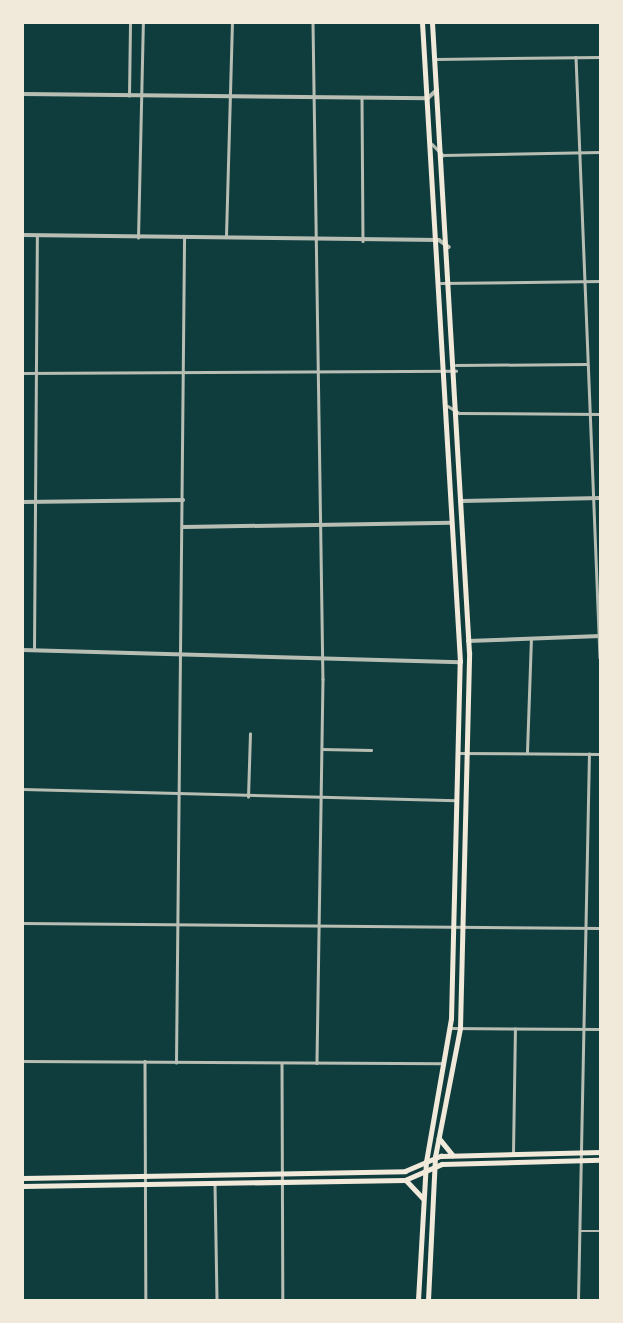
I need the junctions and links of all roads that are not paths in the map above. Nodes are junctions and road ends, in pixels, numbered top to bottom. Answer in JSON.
{"nodes":[{"id":1,"x":130,"y":23,"type":"edge"},
{"id":2,"x":144,"y":23,"type":"edge"},
{"id":3,"x":232,"y":23,"type":"edge"},
{"id":4,"x":313,"y":23,"type":"edge"},
{"id":5,"x":422,"y":23,"type":"edge"},
{"id":6,"x":432,"y":23,"type":"edge"},
{"id":7,"x":576,"y":57,"type":"junction"},
{"id":8,"x":600,"y":57,"type":"edge"},
{"id":9,"x":435,"y":59,"type":"junction"},
{"id":10,"x":438,"y":89,"type":"junction"},
{"id":11,"x":23,"y":94,"type":"edge"},
{"id":12,"x":129,"y":96,"type":"junction"},
{"id":13,"x":142,"y":96,"type":"junction"},
{"id":14,"x":229,"y":96,"type":"junction"},
{"id":15,"x":313,"y":97,"type":"junction"},
{"id":16,"x":362,"y":98,"type":"junction"},
{"id":17,"x":428,"y":98,"type":"junction"},
{"id":18,"x":432,"y":144,"type":"junction"},
{"id":19,"x":580,"y":152,"type":"junction"},
{"id":20,"x":600,"y":152,"type":"edge"},
{"id":21,"x":443,"y":155,"type":"junction"},
{"id":22,"x":23,"y":235,"type":"edge"},
{"id":23,"x":37,"y":236,"type":"junction"},
{"id":24,"x":138,"y":238,"type":"junction"},
{"id":25,"x":184,"y":238,"type":"junction"},
{"id":26,"x":226,"y":239,"type":"junction"},
{"id":27,"x":314,"y":240,"type":"junction"},
{"id":28,"x":439,"y":240,"type":"junction"},
{"id":29,"x":363,"y":241,"type":"junction"},
{"id":30,"x":449,"y":247,"type":"junction"},
{"id":31,"x":586,"y":281,"type":"junction"},
{"id":32,"x":600,"y":281,"type":"edge"},
{"id":33,"x":441,"y":283,"type":"junction"},
{"id":34,"x":451,"y":283,"type":"junction"},
{"id":35,"x":586,"y":364,"type":"junction"},
{"id":36,"x":456,"y":368,"type":"junction"},
{"id":37,"x":23,"y":373,"type":"edge"},
{"id":38,"x":38,"y":373,"type":"junction"},
{"id":39,"x":316,"y":373,"type":"junction"},
{"id":40,"x":182,"y":374,"type":"junction"},
{"id":41,"x":446,"y":375,"type":"junction"},
{"id":42,"x":447,"y":406,"type":"junction"},
{"id":43,"x":459,"y":413,"type":"junction"},
{"id":44,"x":586,"y":414,"type":"junction"},
{"id":45,"x":600,"y":414,"type":"edge"},
{"id":46,"x":592,"y":498,"type":"junction"},
{"id":47,"x":600,"y":498,"type":"edge"},
{"id":48,"x":183,"y":500,"type":"junction"},
{"id":49,"x":451,"y":500,"type":"junction"},
{"id":50,"x":462,"y":500,"type":"junction"},
{"id":51,"x":23,"y":502,"type":"edge"},
{"id":52,"x":37,"y":502,"type":"junction"},
{"id":53,"x":452,"y":523,"type":"junction"},
{"id":54,"x":319,"y":526,"type":"junction"},
{"id":55,"x":184,"y":527,"type":"junction"},
{"id":56,"x":600,"y":636,"type":"edge"},
{"id":57,"x":531,"y":639,"type":"junction"},
{"id":58,"x":468,"y":641,"type":"junction"},
{"id":59,"x":23,"y":650,"type":"edge"},
{"id":60,"x":34,"y":650,"type":"junction"},
{"id":61,"x":469,"y":653,"type":"junction"},
{"id":62,"x":180,"y":654,"type":"junction"},
{"id":63,"x":600,"y":658,"type":"edge"},
{"id":64,"x":321,"y":660,"type":"junction"},
{"id":65,"x":460,"y":662,"type":"junction"},
{"id":66,"x":250,"y":734,"type":"dead end"},
{"id":67,"x":322,"y":749,"type":"junction"},
{"id":68,"x":371,"y":750,"type":"dead end"},
{"id":69,"x":527,"y":752,"type":"junction"},
{"id":70,"x":457,"y":753,"type":"junction"},
{"id":71,"x":467,"y":754,"type":"junction"},
{"id":72,"x":589,"y":754,"type":"junction"},
{"id":73,"x":600,"y":754,"type":"edge"},
{"id":74,"x":23,"y":789,"type":"edge"},
{"id":75,"x":178,"y":796,"type":"junction"},
{"id":76,"x":248,"y":797,"type":"junction"},
{"id":77,"x":321,"y":797,"type":"junction"},
{"id":78,"x":456,"y":800,"type":"junction"},
{"id":79,"x":23,"y":923,"type":"edge"},
{"id":80,"x":175,"y":925,"type":"junction"},
{"id":81,"x":318,"y":926,"type":"junction"},
{"id":82,"x":453,"y":927,"type":"junction"},
{"id":83,"x":463,"y":927,"type":"junction"},
{"id":84,"x":600,"y":928,"type":"edge"},
{"id":85,"x":583,"y":929,"type":"junction"},
{"id":86,"x":450,"y":1028,"type":"junction"},
{"id":87,"x":460,"y":1028,"type":"junction"},
{"id":88,"x":515,"y":1029,"type":"junction"},
{"id":89,"x":582,"y":1029,"type":"junction"},
{"id":90,"x":600,"y":1029,"type":"edge"},
{"id":91,"x":145,"y":1060,"type":"junction"},
{"id":92,"x":23,"y":1061,"type":"edge"},
{"id":93,"x":177,"y":1063,"type":"junction"},
{"id":94,"x":282,"y":1063,"type":"junction"},
{"id":95,"x":317,"y":1063,"type":"junction"},
{"id":96,"x":444,"y":1063,"type":"junction"},
{"id":97,"x":439,"y":1136,"type":"junction"},
{"id":98,"x":513,"y":1153,"type":"junction"},
{"id":99,"x":580,"y":1153,"type":"junction"},
{"id":100,"x":600,"y":1153,"type":"edge"},
{"id":101,"x":454,"y":1156,"type":"junction"},
{"id":102,"x":435,"y":1157,"type":"junction"},
{"id":103,"x":579,"y":1160,"type":"junction"},
{"id":104,"x":600,"y":1160,"type":"edge"},
{"id":105,"x":426,"y":1162,"type":"junction"},
{"id":106,"x":435,"y":1166,"type":"junction"},
{"id":107,"x":283,"y":1172,"type":"junction"},
{"id":108,"x":426,"y":1172,"type":"junction"},
{"id":109,"x":145,"y":1175,"type":"junction"},
{"id":110,"x":23,"y":1178,"type":"edge"},
{"id":111,"x":405,"y":1180,"type":"junction"},
{"id":112,"x":282,"y":1182,"type":"junction"},
{"id":113,"x":215,"y":1184,"type":"junction"},
{"id":114,"x":23,"y":1186,"type":"edge"},
{"id":115,"x":145,"y":1186,"type":"junction"},
{"id":116,"x":424,"y":1200,"type":"junction"},
{"id":117,"x":580,"y":1231,"type":"junction"},
{"id":118,"x":600,"y":1231,"type":"edge"},
{"id":119,"x":146,"y":1300,"type":"edge"},
{"id":120,"x":217,"y":1300,"type":"edge"},
{"id":121,"x":283,"y":1300,"type":"edge"},
{"id":122,"x":418,"y":1300,"type":"edge"},
{"id":123,"x":428,"y":1300,"type":"edge"},
{"id":124,"x":578,"y":1300,"type":"edge"}],
"edges":[{"from":1,"to":12,"type":"street"},
{"from":2,"to":13,"type":"street"},
{"from":3,"to":14,"type":"street"},
{"from":4,"to":15,"type":"street"},
{"from":5,"to":17,"type":"main road"},
{"from":6,"to":9,"type":"main road"},
{"from":7,"to":8,"type":"street"},
{"from":7,"to":9,"type":"street"},
{"from":7,"to":19,"type":"street"},
{"from":9,"to":10,"type":"main road"},
{"from":10,"to":17,"type":"street"},
{"from":10,"to":21,"type":"main road"},
{"from":11,"to":12,"type":"street"},
{"from":12,"to":13,"type":"street"},
{"from":13,"to":14,"type":"street"},
{"from":13,"to":24,"type":"street"},
{"from":14,"to":15,"type":"street"},
{"from":14,"to":26,"type":"street"},
{"from":15,"to":16,"type":"street"},
{"from":15,"to":27,"type":"street"},
{"from":16,"to":17,"type":"street"},
{"from":16,"to":29,"type":"street"},
{"from":17,"to":18,"type":"main road"},
{"from":18,"to":21,"type":"street"},
{"from":18,"to":28,"type":"main road"},
{"from":19,"to":20,"type":"street"},
{"from":19,"to":21,"type":"street"},
{"from":19,"to":31,"type":"street"},
{"from":21,"to":30,"type":"main road"},
{"from":22,"to":23,"type":"street"},
{"from":23,"to":24,"type":"street"},
{"from":23,"to":38,"type":"street"},
{"from":24,"to":25,"type":"street"},
{"from":25,"to":26,"type":"street"},
{"from":25,"to":40,"type":"street"},
{"from":26,"to":27,"type":"street"},
{"from":27,"to":29,"type":"street"},
{"from":27,"to":39,"type":"street"},
{"from":28,"to":29,"type":"street"},
{"from":28,"to":30,"type":"street"},
{"from":28,"to":33,"type":"main road"},
{"from":30,"to":34,"type":"main road"},
{"from":31,"to":32,"type":"street"},
{"from":31,"to":34,"type":"street"},
{"from":31,"to":35,"type":"street"},
{"from":33,"to":34,"type":"street"},
{"from":33,"to":41,"type":"main road"},
{"from":34,"to":36,"type":"main road"},
{"from":35,"to":36,"type":"street"},
{"from":35,"to":44,"type":"street"},
{"from":36,"to":41,"type":"street"},
{"from":36,"to":43,"type":"main road"},
{"from":37,"to":38,"type":"street"},
{"from":38,"to":40,"type":"street"},
{"from":38,"to":52,"type":"street"},
{"from":39,"to":40,"type":"street"},
{"from":39,"to":41,"type":"street"},
{"from":39,"to":54,"type":"street"},
{"from":40,"to":48,"type":"street"},
{"from":41,"to":42,"type":"main road"},
{"from":42,"to":43,"type":"street"},
{"from":42,"to":49,"type":"main road"},
{"from":43,"to":44,"type":"street"},
{"from":43,"to":50,"type":"main road"},
{"from":44,"to":45,"type":"street"},
{"from":44,"to":46,"type":"street"},
{"from":46,"to":47,"type":"street"},
{"from":46,"to":50,"type":"street"},
{"from":46,"to":56,"type":"street"},
{"from":48,"to":52,"type":"street"},
{"from":48,"to":55,"type":"street"},
{"from":49,"to":50,"type":"street"},
{"from":49,"to":53,"type":"main road"},
{"from":50,"to":58,"type":"main road"},
{"from":51,"to":52,"type":"street"},
{"from":52,"to":60,"type":"street"},
{"from":53,"to":54,"type":"street"},
{"from":53,"to":65,"type":"main road"},
{"from":54,"to":55,"type":"street"},
{"from":54,"to":64,"type":"street"},
{"from":55,"to":62,"type":"street"},
{"from":56,"to":57,"type":"street"},
{"from":56,"to":63,"type":"street"},
{"from":57,"to":58,"type":"street"},
{"from":57,"to":69,"type":"street"},
{"from":58,"to":61,"type":"main road"},
{"from":59,"to":60,"type":"street"},
{"from":60,"to":62,"type":"street"},
{"from":61,"to":65,"type":"street"},
{"from":61,"to":71,"type":"main road"},
{"from":62,"to":64,"type":"street"},
{"from":62,"to":75,"type":"street"},
{"from":64,"to":65,"type":"street"},
{"from":64,"to":67,"type":"street"},
{"from":65,"to":70,"type":"main road"},
{"from":66,"to":76,"type":"street"},
{"from":67,"to":68,"type":"street"},
{"from":67,"to":77,"type":"street"},
{"from":69,"to":71,"type":"street"},
{"from":69,"to":72,"type":"street"},
{"from":70,"to":71,"type":"street"},
{"from":70,"to":78,"type":"main road"},
{"from":71,"to":83,"type":"main road"},
{"from":72,"to":73,"type":"street"},
{"from":72,"to":85,"type":"street"},
{"from":74,"to":75,"type":"street"},
{"from":75,"to":76,"type":"street"},
{"from":75,"to":80,"type":"street"},
{"from":76,"to":77,"type":"street"},
{"from":77,"to":78,"type":"street"},
{"from":77,"to":81,"type":"street"},
{"from":78,"to":82,"type":"main road"},
{"from":79,"to":80,"type":"street"},
{"from":80,"to":81,"type":"street"},
{"from":80,"to":93,"type":"street"},
{"from":81,"to":82,"type":"street"},
{"from":81,"to":95,"type":"street"},
{"from":82,"to":83,"type":"street"},
{"from":82,"to":86,"type":"main road"},
{"from":83,"to":85,"type":"street"},
{"from":83,"to":87,"type":"main road"},
{"from":84,"to":85,"type":"street"},
{"from":85,"to":89,"type":"street"},
{"from":86,"to":87,"type":"street"},
{"from":86,"to":96,"type":"main road"},
{"from":87,"to":88,"type":"street"},
{"from":87,"to":97,"type":"main road"},
{"from":88,"to":89,"type":"street"},
{"from":88,"to":98,"type":"street"},
{"from":89,"to":90,"type":"street"},
{"from":89,"to":99,"type":"street"},
{"from":91,"to":92,"type":"street"},
{"from":91,"to":93,"type":"street"},
{"from":91,"to":109,"type":"street"},
{"from":93,"to":94,"type":"street"},
{"from":94,"to":95,"type":"street"},
{"from":94,"to":107,"type":"street"},
{"from":95,"to":96,"type":"street"},
{"from":96,"to":105,"type":"main road"},
{"from":97,"to":101,"type":"main road"},
{"from":97,"to":102,"type":"main road"},
{"from":98,"to":99,"type":"main road"},
{"from":98,"to":101,"type":"main road"},
{"from":99,"to":100,"type":"main road"},
{"from":99,"to":103,"type":"street"},
{"from":101,"to":102,"type":"main road"},
{"from":102,"to":105,"type":"main road"},
{"from":102,"to":106,"type":"main road"},
{"from":103,"to":104,"type":"main road"},
{"from":103,"to":106,"type":"main road"},
{"from":103,"to":117,"type":"street"},
{"from":105,"to":107,"type":"main road"},
{"from":105,"to":108,"type":"main road"},
{"from":106,"to":108,"type":"main road"},
{"from":106,"to":123,"type":"main road"},
{"from":107,"to":109,"type":"main road"},
{"from":107,"to":112,"type":"street"},
{"from":108,"to":111,"type":"main road"},
{"from":108,"to":116,"type":"main road"},
{"from":109,"to":110,"type":"main road"},
{"from":109,"to":115,"type":"street"},
{"from":111,"to":112,"type":"main road"},
{"from":111,"to":116,"type":"main road"},
{"from":112,"to":113,"type":"main road"},
{"from":112,"to":121,"type":"street"},
{"from":113,"to":115,"type":"main road"},
{"from":113,"to":120,"type":"street"},
{"from":114,"to":115,"type":"main road"},
{"from":115,"to":119,"type":"street"},
{"from":116,"to":122,"type":"main road"},
{"from":117,"to":118,"type":"street"},
{"from":117,"to":124,"type":"street"}]}
